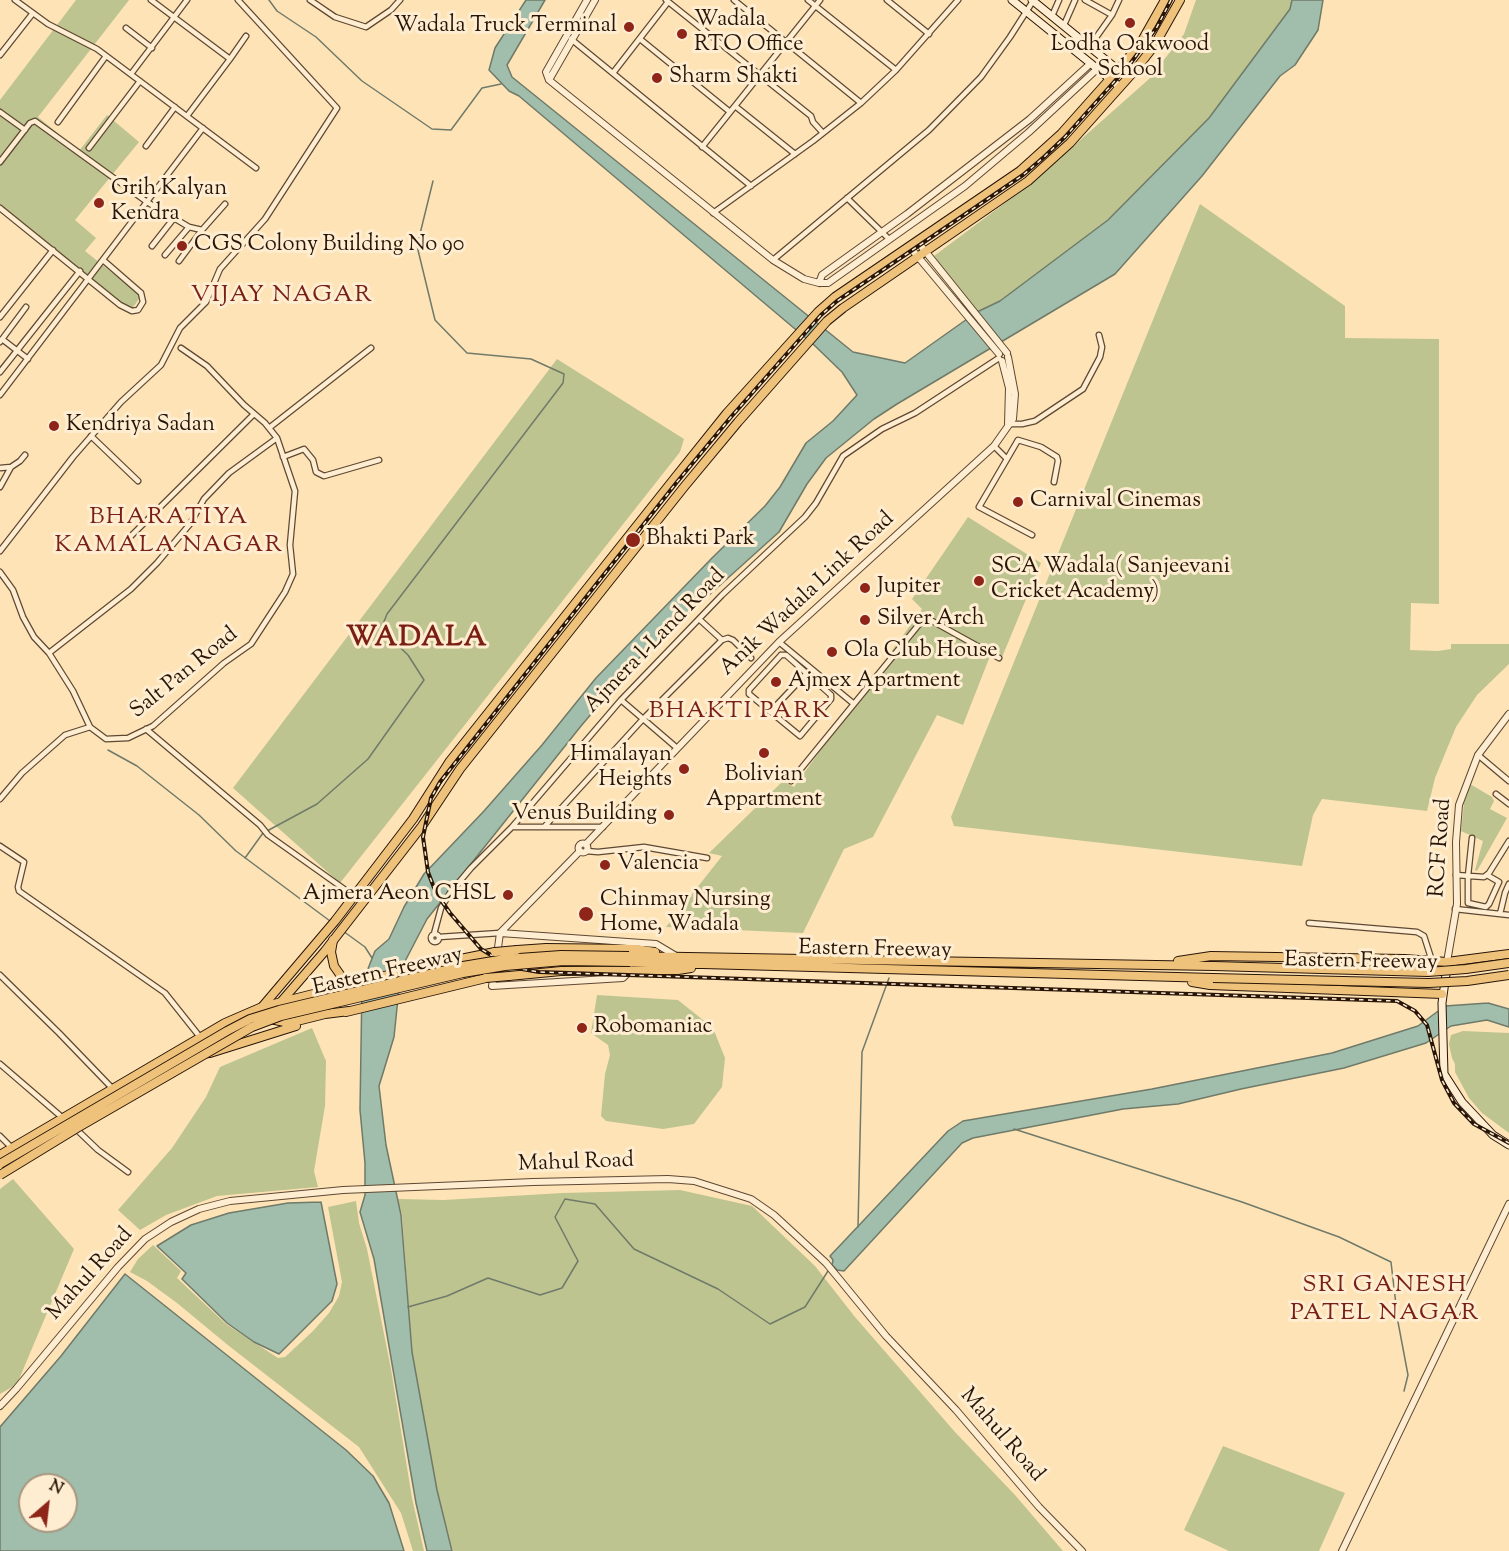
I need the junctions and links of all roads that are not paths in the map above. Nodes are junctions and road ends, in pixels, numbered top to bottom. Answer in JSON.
{"nodes":[{"id":1,"x":15,"y":0,"type":"edge"},
{"id":2,"x":151,"y":0,"type":"edge"},
{"id":3,"x":187,"y":0,"type":"edge"},
{"id":4,"x":238,"y":0,"type":"edge"},
{"id":5,"x":310,"y":0,"type":"edge"},
{"id":6,"x":400,"y":0,"type":"edge"},
{"id":7,"x":587,"y":0,"type":"edge"},
{"id":8,"x":595,"y":0,"type":"edge"},
{"id":9,"x":734,"y":0,"type":"edge"},
{"id":10,"x":808,"y":0,"type":"edge"},
{"id":11,"x":820,"y":0,"type":"edge"},
{"id":12,"x":887,"y":0,"type":"edge"},
{"id":13,"x":1012,"y":0,"type":"edge"},
{"id":14,"x":1032,"y":0,"type":"edge"},
{"id":15,"x":1059,"y":0,"type":"edge"},
{"id":16,"x":1075,"y":0,"type":"edge"},
{"id":17,"x":1085,"y":0,"type":"edge"},
{"id":18,"x":1119,"y":0,"type":"edge"},
{"id":19,"x":1165,"y":0,"type":"edge"},
{"id":20,"x":1180,"y":0,"type":"edge"},
{"id":21,"x":667,"y":1,"type":"edge"},
{"id":22,"x":956,"y":1,"type":"edge"},
{"id":23,"x":815,"y":5,"type":"junction"},
{"id":24,"x":1025,"y":11,"type":"junction"},
{"id":25,"x":33,"y":13,"type":"junction"},
{"id":26,"x":1112,"y":15,"type":"junction"},
{"id":27,"x":1052,"y":16,"type":"junction"},
{"id":28,"x":174,"y":18,"type":"junction"},
{"id":29,"x":1064,"y":25,"type":"junction"},
{"id":30,"x":126,"y":28,"type":"dead end"},
{"id":31,"x":929,"y":34,"type":"junction"},
{"id":32,"x":246,"y":36,"type":"dead end"},
{"id":33,"x":569,"y":38,"type":"junction"},
{"id":34,"x":640,"y":39,"type":"junction"},
{"id":35,"x":787,"y":42,"type":"junction"},
{"id":36,"x":1090,"y":46,"type":"junction"},
{"id":37,"x":152,"y":48,"type":"junction"},
{"id":38,"x":0,"y":55,"type":"edge"},
{"id":39,"x":106,"y":56,"type":"junction"},
{"id":40,"x":230,"y":59,"type":"junction"},
{"id":41,"x":1090,"y":64,"type":"junction"},
{"id":42,"x":896,"y":69,"type":"junction"},
{"id":43,"x":1097,"y":69,"type":"junction"},
{"id":44,"x":1118,"y":70,"type":"junction"},
{"id":45,"x":613,"y":73,"type":"junction"},
{"id":46,"x":131,"y":74,"type":"junction"},
{"id":47,"x":760,"y":76,"type":"junction"},
{"id":48,"x":1128,"y":78,"type":"junction"},
{"id":49,"x":1110,"y":79,"type":"junction"},
{"id":50,"x":140,"y":81,"type":"junction"},
{"id":51,"x":1120,"y":87,"type":"junction"},
{"id":52,"x":861,"y":103,"type":"junction"},
{"id":53,"x":735,"y":106,"type":"junction"},
{"id":54,"x":175,"y":107,"type":"junction"},
{"id":55,"x":0,"y":112,"type":"edge"},
{"id":56,"x":730,"y":112,"type":"junction"},
{"id":57,"x":187,"y":116,"type":"junction"},
{"id":58,"x":1030,"y":119,"type":"junction"},
{"id":59,"x":58,"y":122,"type":"dead end"},
{"id":60,"x":1036,"y":126,"type":"junction"},
{"id":61,"x":203,"y":128,"type":"junction"},
{"id":62,"x":25,"y":130,"type":"junction"},
{"id":63,"x":823,"y":133,"type":"junction"},
{"id":64,"x":146,"y":146,"type":"dead end"},
{"id":65,"x":702,"y":147,"type":"junction"},
{"id":66,"x":88,"y":148,"type":"dead end"},
{"id":67,"x":795,"y":154,"type":"junction"},
{"id":68,"x":0,"y":162,"type":"edge"},
{"id":69,"x":256,"y":168,"type":"dead end"},
{"id":70,"x":958,"y":176,"type":"junction"},
{"id":71,"x":751,"y":186,"type":"junction"},
{"id":72,"x":965,"y":186,"type":"junction"},
{"id":73,"x":847,"y":198,"type":"junction"},
{"id":74,"x":147,"y":202,"type":"junction"},
{"id":75,"x":225,"y":204,"type":"dead end"},
{"id":76,"x":0,"y":208,"type":"edge"},
{"id":77,"x":713,"y":213,"type":"junction"},
{"id":78,"x":174,"y":218,"type":"junction"},
{"id":79,"x":189,"y":227,"type":"junction"},
{"id":80,"x":202,"y":230,"type":"junction"},
{"id":81,"x":883,"y":232,"type":"junction"},
{"id":82,"x":888,"y":239,"type":"junction"},
{"id":83,"x":918,"y":241,"type":"junction"},
{"id":84,"x":152,"y":246,"type":"dead end"},
{"id":85,"x":909,"y":246,"type":"junction"},
{"id":86,"x":53,"y":250,"type":"junction"},
{"id":87,"x":926,"y":251,"type":"junction"},
{"id":88,"x":165,"y":255,"type":"dead end"},
{"id":89,"x":918,"y":257,"type":"junction"},
{"id":90,"x":104,"y":260,"type":"junction"},
{"id":91,"x":773,"y":260,"type":"junction"},
{"id":92,"x":179,"y":261,"type":"dead end"},
{"id":93,"x":80,"y":271,"type":"junction"},
{"id":94,"x":89,"y":279,"type":"junction"},
{"id":95,"x":819,"y":283,"type":"junction"},
{"id":96,"x":26,"y":307,"type":"dead end"},
{"id":97,"x":0,"y":317,"type":"edge"},
{"id":98,"x":1099,"y":335,"type":"dead end"},
{"id":99,"x":1,"y":339,"type":"edge"},
{"id":100,"x":181,"y":348,"type":"dead end"},
{"id":101,"x":371,"y":348,"type":"dead end"},
{"id":102,"x":16,"y":350,"type":"junction"},
{"id":103,"x":1001,"y":355,"type":"junction"},
{"id":104,"x":28,"y":359,"type":"junction"},
{"id":105,"x":0,"y":372,"type":"edge"},
{"id":106,"x":0,"y":395,"type":"edge"},
{"id":107,"x":254,"y":414,"type":"junction"},
{"id":108,"x":1008,"y":424,"type":"junction"},
{"id":109,"x":269,"y":428,"type":"junction"},
{"id":110,"x":91,"y":436,"type":"junction"},
{"id":111,"x":277,"y":438,"type":"junction"},
{"id":112,"x":994,"y":446,"type":"junction"},
{"id":113,"x":25,"y":455,"type":"dead end"},
{"id":114,"x":283,"y":457,"type":"junction"},
{"id":115,"x":1007,"y":459,"type":"junction"},
{"id":116,"x":379,"y":460,"type":"dead end"},
{"id":117,"x":11,"y":467,"type":"junction"},
{"id":118,"x":0,"y":468,"type":"edge"},
{"id":119,"x":138,"y":481,"type":"dead end"},
{"id":120,"x":1054,"y":482,"type":"dead end"},
{"id":121,"x":0,"y":487,"type":"edge"},
{"id":122,"x":1032,"y":535,"type":"dead end"},
{"id":123,"x":130,"y":537,"type":"dead end"},
{"id":124,"x":0,"y":551,"type":"edge"},
{"id":125,"x":0,"y":572,"type":"edge"},
{"id":126,"x":699,"y":619,"type":"junction"},
{"id":127,"x":722,"y":640,"type":"junction"},
{"id":128,"x":779,"y":642,"type":"junction"},
{"id":129,"x":49,"y":653,"type":"junction"},
{"id":130,"x":767,"y":655,"type":"junction"},
{"id":131,"x":751,"y":658,"type":"dead end"},
{"id":132,"x":999,"y":658,"type":"dead end"},
{"id":133,"x":775,"y":662,"type":"junction"},
{"id":134,"x":809,"y":671,"type":"junction"},
{"id":135,"x":750,"y":673,"type":"junction"},
{"id":136,"x":758,"y":680,"type":"junction"},
{"id":137,"x":621,"y":700,"type":"junction"},
{"id":138,"x":854,"y":704,"type":"junction"},
{"id":139,"x":770,"y":712,"type":"junction"},
{"id":140,"x":1509,"y":714,"type":"edge"},
{"id":141,"x":643,"y":719,"type":"junction"},
{"id":142,"x":90,"y":727,"type":"junction"},
{"id":143,"x":146,"y":729,"type":"junction"},
{"id":144,"x":677,"y":748,"type":"junction"},
{"id":145,"x":1478,"y":756,"type":"junction"},
{"id":146,"x":1509,"y":772,"type":"edge"},
{"id":147,"x":1507,"y":779,"type":"edge"},
{"id":148,"x":791,"y":781,"type":"dead end"},
{"id":149,"x":0,"y":787,"type":"edge"},
{"id":150,"x":6,"y":794,"type":"junction"},
{"id":151,"x":1496,"y":794,"type":"dead end"},
{"id":152,"x":0,"y":799,"type":"edge"},
{"id":153,"x":1509,"y":804,"type":"edge"},
{"id":154,"x":413,"y":819,"type":"junction"},
{"id":155,"x":422,"y":826,"type":"junction"},
{"id":156,"x":545,"y":826,"type":"junction"},
{"id":157,"x":512,"y":827,"type":"junction"},
{"id":158,"x":603,"y":827,"type":"junction"},
{"id":159,"x":1472,"y":838,"type":"dead end"},
{"id":160,"x":1509,"y":841,"type":"edge"},
{"id":161,"x":0,"y":846,"type":"edge"},
{"id":162,"x":584,"y":849,"type":"junction"},
{"id":163,"x":386,"y":855,"type":"junction"},
{"id":164,"x":707,"y":858,"type":"dead end"},
{"id":165,"x":395,"y":861,"type":"junction"},
{"id":166,"x":1456,"y":875,"type":"junction"},
{"id":167,"x":1487,"y":875,"type":"junction"},
{"id":168,"x":1468,"y":876,"type":"junction"},
{"id":169,"x":1509,"y":884,"type":"edge"},
{"id":170,"x":354,"y":896,"type":"junction"},
{"id":171,"x":1455,"y":909,"type":"junction"},
{"id":172,"x":1500,"y":914,"type":"junction"},
{"id":173,"x":1509,"y":915,"type":"edge"},
{"id":174,"x":1309,"y":923,"type":"dead end"},
{"id":175,"x":338,"y":933,"type":"junction"},
{"id":176,"x":500,"y":933,"type":"junction"},
{"id":177,"x":1509,"y":954,"type":"edge"},
{"id":178,"x":674,"y":957,"type":"junction"},
{"id":179,"x":1432,"y":961,"type":"junction"},
{"id":180,"x":1448,"y":962,"type":"junction"},
{"id":181,"x":630,"y":963,"type":"junction"},
{"id":182,"x":1509,"y":963,"type":"edge"},
{"id":183,"x":1156,"y":965,"type":"junction"},
{"id":184,"x":0,"y":975,"type":"edge"},
{"id":185,"x":1509,"y":975,"type":"edge"},
{"id":186,"x":1156,"y":976,"type":"junction"},
{"id":187,"x":356,"y":983,"type":"junction"},
{"id":188,"x":1442,"y":999,"type":"junction"},
{"id":189,"x":281,"y":1002,"type":"junction"},
{"id":190,"x":262,"y":1007,"type":"junction"},
{"id":191,"x":349,"y":1011,"type":"junction"},
{"id":192,"x":266,"y":1018,"type":"junction"},
{"id":193,"x":200,"y":1037,"type":"junction"},
{"id":194,"x":197,"y":1054,"type":"junction"},
{"id":195,"x":0,"y":1064,"type":"edge"},
{"id":196,"x":112,"y":1088,"type":"junction"},
{"id":197,"x":63,"y":1118,"type":"junction"},
{"id":198,"x":78,"y":1131,"type":"junction"},
{"id":199,"x":0,"y":1136,"type":"edge"},
{"id":200,"x":1509,"y":1145,"type":"edge"},
{"id":201,"x":12,"y":1148,"type":"junction"},
{"id":202,"x":0,"y":1155,"type":"edge"},
{"id":203,"x":0,"y":1164,"type":"edge"},
{"id":204,"x":128,"y":1172,"type":"dead end"},
{"id":205,"x":0,"y":1177,"type":"edge"},
{"id":206,"x":1509,"y":1204,"type":"edge"},
{"id":207,"x":0,"y":1406,"type":"edge"},
{"id":208,"x":1082,"y":1551,"type":"edge"},
{"id":209,"x":1342,"y":1551,"type":"edge"}],
"edges":[{"from":1,"to":25,"type":"street"},
{"from":2,"to":28,"type":"street"},
{"from":3,"to":28,"type":"street"},
{"from":4,"to":110,"type":"street"},
{"from":5,"to":6,"type":"street"},
{"from":7,"to":33,"type":"street"},
{"from":8,"to":33,"type":"street"},
{"from":9,"to":35,"type":"street"},
{"from":10,"to":23,"type":"street"},
{"from":11,"to":23,"type":"street"},
{"from":12,"to":31,"type":"street"},
{"from":13,"to":24,"type":"main road"},
{"from":14,"to":24,"type":"street"},
{"from":14,"to":27,"type":"main road"},
{"from":15,"to":27,"type":"street"},
{"from":16,"to":29,"type":"street"},
{"from":17,"to":26,"type":"street"},
{"from":18,"to":26,"type":"street"},
{"from":19,"to":44,"type":"main road"},
{"from":20,"to":48,"type":"main road"},
{"from":21,"to":34,"type":"street"},
{"from":21,"to":47,"type":"street"},
{"from":22,"to":31,"type":"street"},
{"from":23,"to":35,"type":"street"},
{"from":23,"to":42,"type":"street"},
{"from":24,"to":41,"type":"main road"},
{"from":24,"to":73,"type":"street"},
{"from":25,"to":38,"type":"street"},
{"from":25,"to":39,"type":"street"},
{"from":26,"to":36,"type":"street"},
{"from":27,"to":29,"type":"main road"},
{"from":28,"to":37,"type":"street"},
{"from":28,"to":40,"type":"street"},
{"from":29,"to":36,"type":"main road"},
{"from":30,"to":37,"type":"street"},
{"from":31,"to":42,"type":"street"},
{"from":32,"to":40,"type":"street"},
{"from":33,"to":45,"type":"street"},
{"from":33,"to":77,"type":"street"},
{"from":34,"to":45,"type":"street"},
{"from":34,"to":56,"type":"street"},
{"from":35,"to":47,"type":"street"},
{"from":35,"to":52,"type":"street"},
{"from":36,"to":44,"type":"main road"},
{"from":37,"to":46,"type":"street"},
{"from":39,"to":46,"type":"street"},
{"from":39,"to":59,"type":"street"},
{"from":40,"to":57,"type":"street"},
{"from":41,"to":43,"type":"main road"},
{"from":41,"to":58,"type":"street"},
{"from":42,"to":52,"type":"street"},
{"from":43,"to":49,"type":"main road"},
{"from":43,"to":60,"type":"street"},
{"from":44,"to":48,"type":"main road"},
{"from":44,"to":49,"type":"main road"},
{"from":45,"to":65,"type":"street"},
{"from":46,"to":50,"type":"street"},
{"from":47,"to":53,"type":"street"},
{"from":47,"to":63,"type":"street"},
{"from":48,"to":51,"type":"main road"},
{"from":49,"to":51,"type":"main road"},
{"from":49,"to":83,"type":"main road"},
{"from":50,"to":54,"type":"street"},
{"from":50,"to":66,"type":"street"},
{"from":51,"to":87,"type":"main road"},
{"from":52,"to":63,"type":"street"},
{"from":53,"to":56,"type":"street"},
{"from":53,"to":67,"type":"street"},
{"from":54,"to":57,"type":"street"},
{"from":54,"to":64,"type":"street"},
{"from":55,"to":62,"type":"street"},
{"from":56,"to":65,"type":"street"},
{"from":57,"to":61,"type":"street"},
{"from":58,"to":60,"type":"street"},
{"from":58,"to":70,"type":"street"},
{"from":60,"to":72,"type":"street"},
{"from":61,"to":69,"type":"street"},
{"from":61,"to":74,"type":"street"},
{"from":62,"to":68,"type":"street"},
{"from":62,"to":74,"type":"street"},
{"from":63,"to":67,"type":"street"},
{"from":65,"to":71,"type":"street"},
{"from":67,"to":71,"type":"street"},
{"from":70,"to":72,"type":"street"},
{"from":70,"to":81,"type":"street"},
{"from":71,"to":77,"type":"street"},
{"from":72,"to":82,"type":"street"},
{"from":73,"to":81,"type":"street"},
{"from":73,"to":91,"type":"street"},
{"from":74,"to":78,"type":"street"},
{"from":74,"to":90,"type":"street"},
{"from":75,"to":80,"type":"street"},
{"from":76,"to":86,"type":"street"},
{"from":77,"to":91,"type":"street"},
{"from":78,"to":79,"type":"street"},
{"from":78,"to":84,"type":"street"},
{"from":79,"to":80,"type":"street"},
{"from":79,"to":88,"type":"street"},
{"from":80,"to":92,"type":"street"},
{"from":81,"to":82,"type":"street"},
{"from":81,"to":95,"type":"street"},
{"from":82,"to":95,"type":"street"},
{"from":83,"to":85,"type":"main road"},
{"from":83,"to":87,"type":"street"},
{"from":85,"to":89,"type":"street"},
{"from":85,"to":154,"type":"main road"},
{"from":86,"to":93,"type":"street"},
{"from":86,"to":97,"type":"street"},
{"from":87,"to":89,"type":"main road"},
{"from":87,"to":103,"type":"street"},
{"from":89,"to":103,"type":"street"},
{"from":89,"to":155,"type":"main road"},
{"from":90,"to":94,"type":"street"},
{"from":90,"to":94,"type":"street"},
{"from":91,"to":95,"type":"street"},
{"from":93,"to":94,"type":"street"},
{"from":93,"to":102,"type":"street"},
{"from":94,"to":104,"type":"street"},
{"from":96,"to":99,"type":"street"},
{"from":98,"to":108,"type":"street"},
{"from":99,"to":102,"type":"street"},
{"from":100,"to":107,"type":"street","name":"Salt Pan Road"},
{"from":101,"to":109,"type":"street"},
{"from":102,"to":104,"type":"street"},
{"from":102,"to":105,"type":"street"},
{"from":103,"to":108,"type":"street","name":"Anik Wadala Link Road"},
{"from":103,"to":126,"type":"street","name":"Ajmera l-Land Road"},
{"from":104,"to":106,"type":"street"},
{"from":107,"to":109,"type":"street","name":"Salt Pan Road"},
{"from":107,"to":123,"type":"street"},
{"from":108,"to":112,"type":"street","name":"Anik Wadala Link Road"},
{"from":109,"to":111,"type":"street","name":"Salt Pan Road"},
{"from":110,"to":119,"type":"street"},
{"from":110,"to":124,"type":"street"},
{"from":111,"to":114,"type":"street","name":"Salt Pan Road"},
{"from":111,"to":129,"type":"street"},
{"from":112,"to":115,"type":"street"},
{"from":112,"to":128,"type":"street","name":"Anik Wadala Link Road"},
{"from":113,"to":117,"type":"street"},
{"from":114,"to":116,"type":"street"},
{"from":114,"to":143,"type":"street","name":"Salt Pan Road"},
{"from":115,"to":120,"type":"street"},
{"from":115,"to":122,"type":"street"},
{"from":117,"to":118,"type":"street"},
{"from":117,"to":121,"type":"street"},
{"from":125,"to":129,"type":"street"},
{"from":126,"to":127,"type":"street"},
{"from":126,"to":137,"type":"street","name":"Ajmera l-Land Road"},
{"from":127,"to":131,"type":"street"},
{"from":127,"to":141,"type":"street"},
{"from":128,"to":130,"type":"street","name":"Anik Wadala Link Road"},
{"from":128,"to":134,"type":"street"},
{"from":129,"to":142,"type":"street"},
{"from":130,"to":133,"type":"street"},
{"from":130,"to":135,"type":"street","name":"Anik Wadala Link Road"},
{"from":132,"to":138,"type":"street"},
{"from":133,"to":134,"type":"street"},
{"from":133,"to":136,"type":"street"},
{"from":134,"to":138,"type":"street"},
{"from":134,"to":139,"type":"street"},
{"from":134,"to":139,"type":"street"},
{"from":135,"to":136,"type":"street"},
{"from":135,"to":144,"type":"street","name":"Anik Wadala Link Road"},
{"from":136,"to":139,"type":"street"},
{"from":137,"to":141,"type":"street"},
{"from":137,"to":157,"type":"street","name":"Ajmera l-Land Road"},
{"from":138,"to":148,"type":"street"},
{"from":140,"to":145,"type":"street","name":"RCF Road"},
{"from":141,"to":144,"type":"street"},
{"from":141,"to":156,"type":"street"},
{"from":142,"to":143,"type":"street","name":"Salt Pan Road"},
{"from":142,"to":150,"type":"street"},
{"from":143,"to":170,"type":"street"},
{"from":144,"to":158,"type":"street","name":"Anik Wadala Link Road"},
{"from":145,"to":147,"type":"street"},
{"from":145,"to":166,"type":"street","name":"RCF Road"},
{"from":146,"to":147,"type":"street"},
{"from":149,"to":150,"type":"street"},
{"from":150,"to":152,"type":"street"},
{"from":151,"to":153,"type":"street"},
{"from":154,"to":155,"type":"main road"},
{"from":154,"to":163,"type":"main road"},
{"from":155,"to":165,"type":"main road"},
{"from":156,"to":157,"type":"street"},
{"from":156,"to":158,"type":"street"},
{"from":157,"to":176,"type":"street","name":"Ajmera l-Land Road"},
{"from":158,"to":162,"type":"street","name":"Anik Wadala Link Road"},
{"from":159,"to":168,"type":"street"},
{"from":160,"to":167,"type":"street"},
{"from":161,"to":193,"type":"street"},
{"from":162,"to":164,"type":"street"},
{"from":162,"to":176,"type":"street","name":"Anik Wadala Link Road"},
{"from":163,"to":165,"type":"main road"},
{"from":163,"to":170,"type":"main road"},
{"from":165,"to":175,"type":"main road"},
{"from":166,"to":168,"type":"street"},
{"from":166,"to":171,"type":"street","name":"RCF Road"},
{"from":167,"to":168,"type":"street"},
{"from":167,"to":168,"type":"street"},
{"from":169,"to":172,"type":"street"},
{"from":170,"to":190,"type":"main road"},
{"from":171,"to":172,"type":"street"},
{"from":171,"to":180,"type":"street","name":"RCF Road"},
{"from":172,"to":173,"type":"street"},
{"from":174,"to":179,"type":"street"},
{"from":175,"to":187,"type":"highway"},
{"from":175,"to":189,"type":"main road"},
{"from":176,"to":178,"type":"street"},
{"from":176,"to":181,"type":"street"},
{"from":177,"to":180,"type":"highway"},
{"from":178,"to":181,"type":"highway","name":"Eastern Freeway"},
{"from":178,"to":183,"type":"highway","name":"Eastern Freeway"},
{"from":178,"to":187,"type":"highway","bridge":true},
{"from":179,"to":180,"type":"highway"},
{"from":179,"to":183,"type":"highway"},
{"from":180,"to":188,"type":"main road"},
{"from":181,"to":186,"type":"highway","name":"Eastern Freeway"},
{"from":181,"to":191,"type":"highway","bridge":true},
{"from":181,"to":203,"type":"highway","name":"Eastern Freeway","bridge":true},
{"from":181,"to":205,"type":"highway","name":"Eastern Freeway","bridge":true},
{"from":182,"to":183,"type":"highway","name":"Eastern Freeway","bridge":true},
{"from":184,"to":196,"type":"street"},
{"from":185,"to":186,"type":"highway","name":"Eastern Freeway","bridge":true},
{"from":186,"to":188,"type":"highway"},
{"from":187,"to":189,"type":"highway"},
{"from":188,"to":200,"type":"main road"},
{"from":189,"to":190,"type":"highway"},
{"from":189,"to":192,"type":"main road"},
{"from":190,"to":192,"type":"highway"},
{"from":190,"to":193,"type":"main road"},
{"from":191,"to":192,"type":"highway"},
{"from":191,"to":194,"type":"highway"},
{"from":192,"to":194,"type":"main road"},
{"from":193,"to":196,"type":"main road"},
{"from":194,"to":198,"type":"main road"},
{"from":195,"to":197,"type":"street"},
{"from":196,"to":197,"type":"main road"},
{"from":197,"to":198,"type":"street"},
{"from":197,"to":201,"type":"main road"},
{"from":198,"to":204,"type":"street"},
{"from":198,"to":205,"type":"main road"},
{"from":199,"to":201,"type":"street"},
{"from":201,"to":202,"type":"main road"},
{"from":206,"to":209,"type":"street"},
{"from":207,"to":208,"type":"street","name":"Mahul Road"}]}
